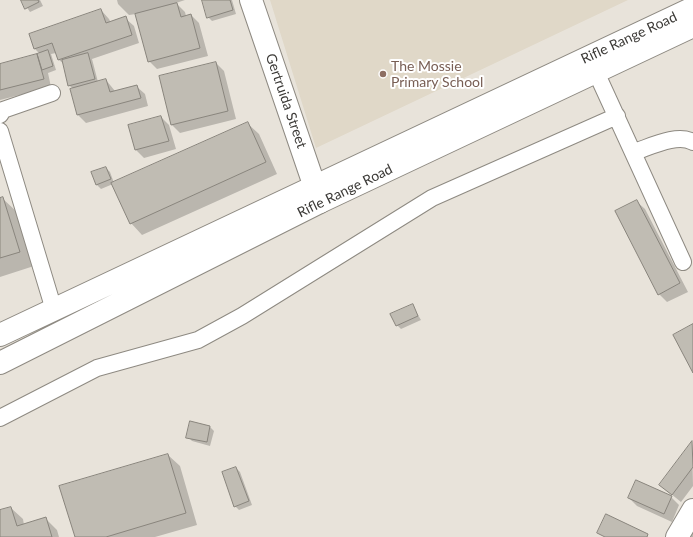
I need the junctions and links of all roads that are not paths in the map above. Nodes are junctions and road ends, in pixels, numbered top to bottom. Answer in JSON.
{"nodes":[{"id":1,"x":251,"y":0,"type":"edge"},
{"id":2,"x":693,"y":8,"type":"edge"},
{"id":3,"x":693,"y":26,"type":"edge"},
{"id":4,"x":596,"y":72,"type":"junction"},
{"id":5,"x":52,"y":93,"type":"dead end"},
{"id":6,"x":0,"y":115,"type":"edge"},
{"id":7,"x":616,"y":116,"type":"junction"},
{"id":8,"x":0,"y":131,"type":"edge"},
{"id":9,"x":693,"y":142,"type":"edge"},
{"id":10,"x":634,"y":152,"type":"junction"},
{"id":11,"x":317,"y":193,"type":"junction"},
{"id":12,"x":683,"y":262,"type":"dead end"},
{"id":13,"x":54,"y":310,"type":"junction"},
{"id":14,"x":0,"y":335,"type":"edge"},
{"id":15,"x":0,"y":363,"type":"edge"},
{"id":16,"x":0,"y":418,"type":"edge"},
{"id":17,"x":693,"y":510,"type":"edge"},
{"id":18,"x":677,"y":537,"type":"edge"}],
"edges":[{"from":1,"to":11,"type":"main road","name":"Gertruida Street"},
{"from":2,"to":11,"type":"main road","name":"Rifle Range Road"},
{"from":3,"to":4,"type":"main road","name":"Rifle Range Road"},
{"from":4,"to":7,"type":"lane"},
{"from":4,"to":11,"type":"main road","name":"Rifle Range Road"},
{"from":5,"to":6,"type":"lane"},
{"from":7,"to":10,"type":"lane"},
{"from":7,"to":16,"type":"lane"},
{"from":8,"to":13,"type":"lane"},
{"from":9,"to":10,"type":"lane"},
{"from":10,"to":12,"type":"lane"},
{"from":11,"to":13,"type":"main road","name":"Rifle Range Road"},
{"from":11,"to":15,"type":"main road","name":"Rifle Range Road"},
{"from":13,"to":14,"type":"main road","name":"Rifle Range Road"},
{"from":17,"to":18,"type":"main road"}]}
